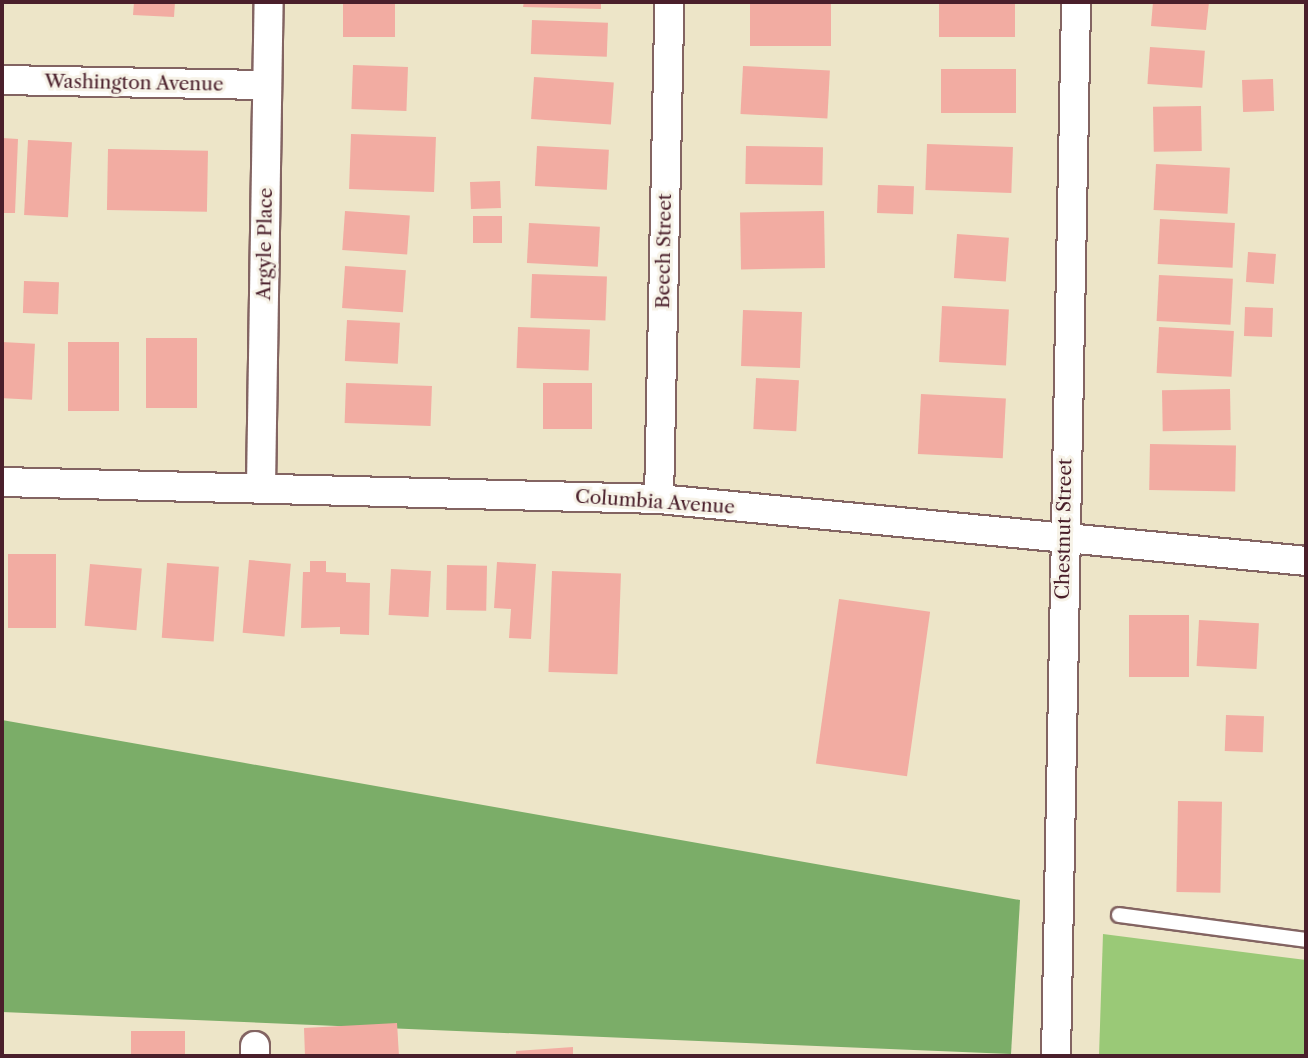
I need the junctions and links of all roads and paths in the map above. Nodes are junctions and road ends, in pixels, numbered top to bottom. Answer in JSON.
{"nodes":[{"id":1,"x":269,"y":2,"type":"edge"},
{"id":2,"x":669,"y":2,"type":"edge"},
{"id":3,"x":1076,"y":2,"type":"edge"},
{"id":4,"x":2,"y":80,"type":"edge"},
{"id":5,"x":267,"y":85,"type":"junction"},
{"id":6,"x":2,"y":482,"type":"edge"},
{"id":7,"x":261,"y":486,"type":"junction"},
{"id":8,"x":659,"y":499,"type":"junction"},
{"id":9,"x":1063,"y":537,"type":"junction"},
{"id":10,"x":1306,"y":561,"type":"edge"},
{"id":11,"x":1119,"y":915,"type":"dead end"},
{"id":12,"x":1306,"y":940,"type":"edge"},
{"id":13,"x":1055,"y":1056,"type":"edge"}],
"edges":[{"from":1,"to":5,"type":"street","name":"Argyle Place"},
{"from":2,"to":8,"type":"street","name":"Beech Street"},
{"from":3,"to":9,"type":"street","name":"Chestnut Street"},
{"from":4,"to":5,"type":"street","name":"Washington Avenue"},
{"from":5,"to":7,"type":"street","name":"Argyle Place"},
{"from":6,"to":7,"type":"street","name":"Columbia Avenue"},
{"from":7,"to":8,"type":"street","name":"Columbia Avenue"},
{"from":8,"to":9,"type":"street","name":"Columbia Avenue"},
{"from":9,"to":10,"type":"street","name":"Columbia Avenue"},
{"from":9,"to":13,"type":"street","name":"Chestnut Street"},
{"from":11,"to":12,"type":"lane"}]}
